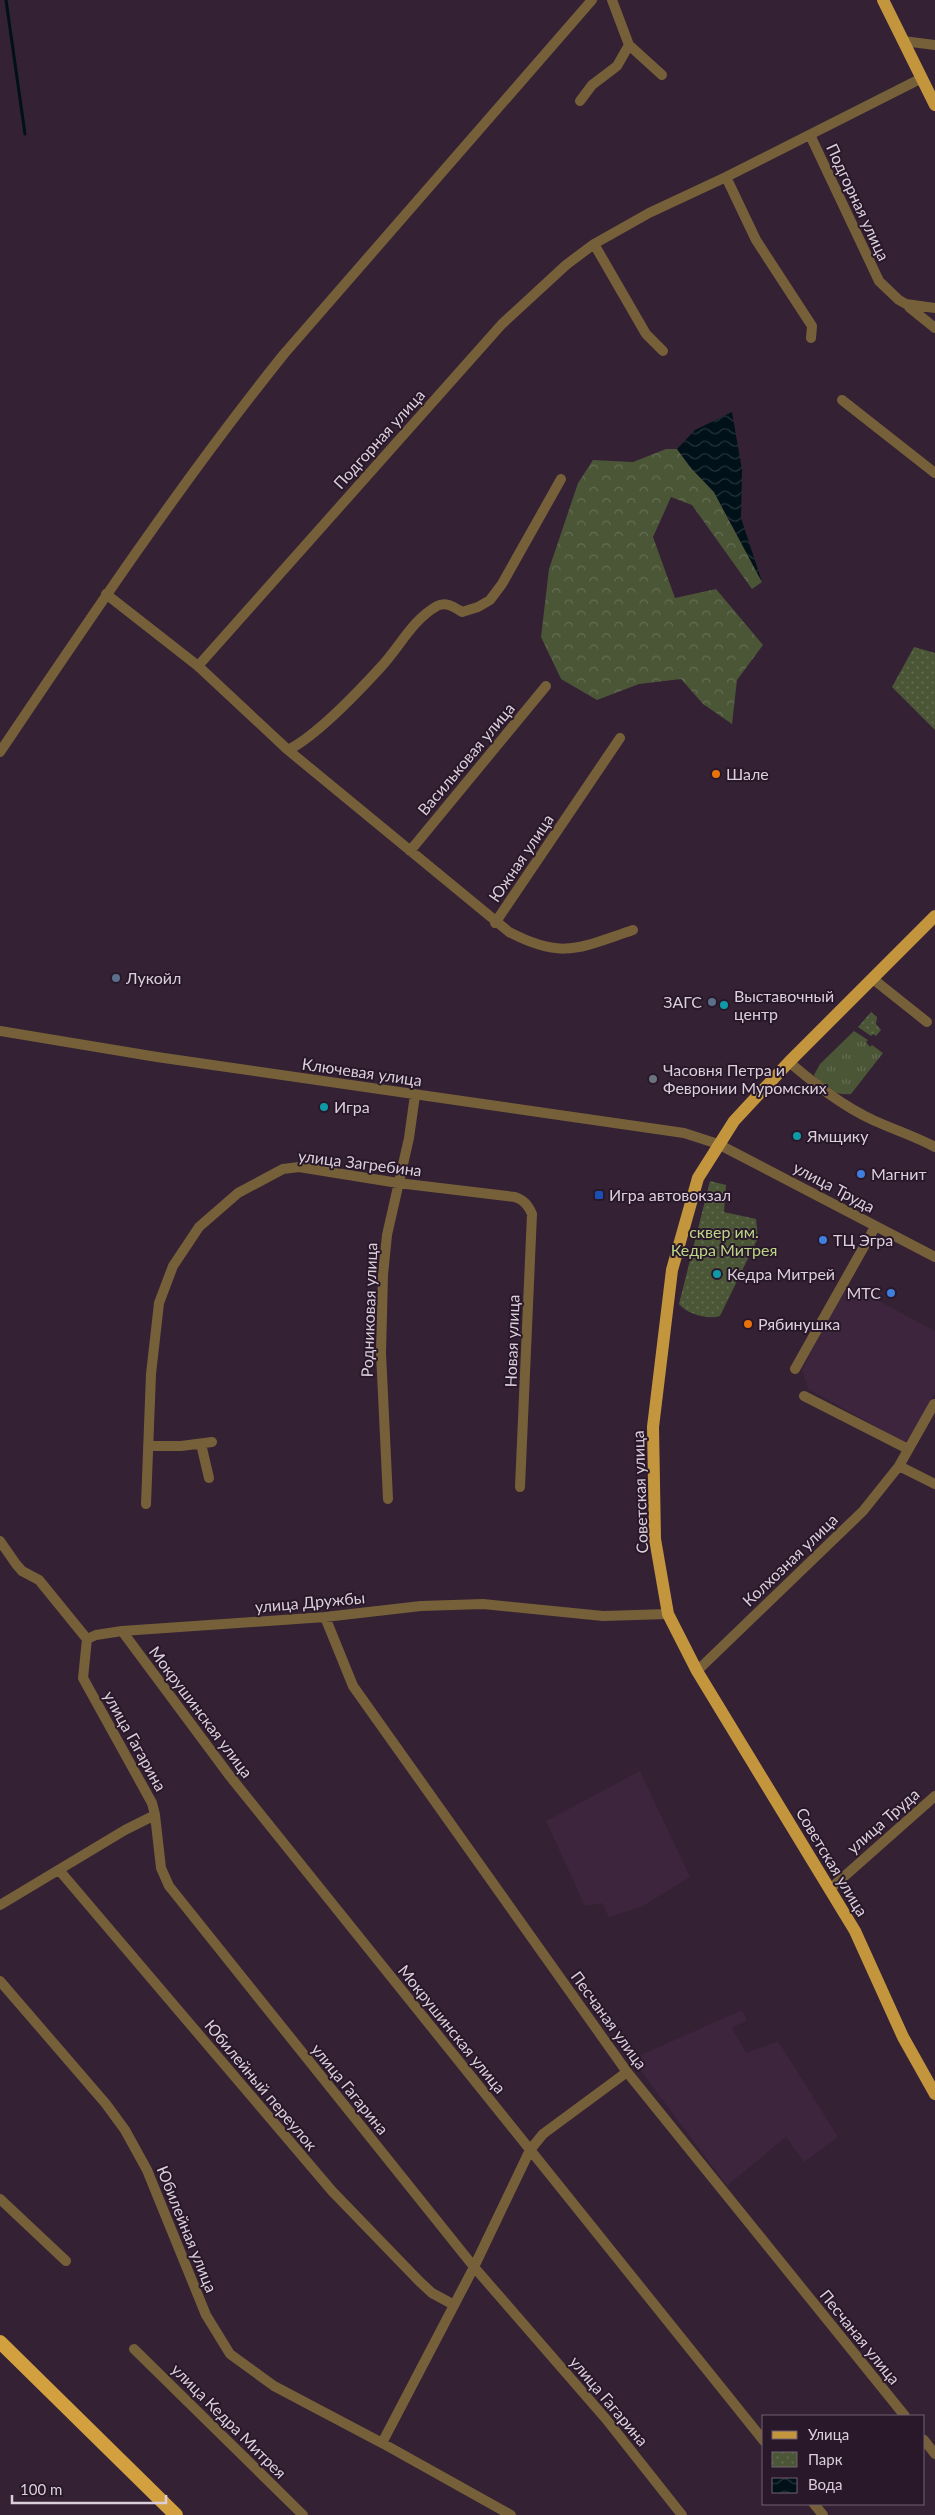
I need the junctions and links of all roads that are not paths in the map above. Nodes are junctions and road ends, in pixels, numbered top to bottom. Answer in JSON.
{"nodes":[{"id":1,"x":592,"y":0,"type":"edge"},
{"id":2,"x":612,"y":0,"type":"edge"},
{"id":3,"x":883,"y":0,"type":"edge"},
{"id":4,"x":903,"y":41,"type":"junction"},
{"id":5,"x":629,"y":45,"type":"junction"},
{"id":6,"x":935,"y":45,"type":"edge"},
{"id":7,"x":662,"y":74,"type":"dead end"},
{"id":8,"x":920,"y":79,"type":"junction"},
{"id":9,"x":931,"y":93,"type":"edge"},
{"id":10,"x":580,"y":101,"type":"dead end"},
{"id":11,"x":935,"y":105,"type":"edge"},
{"id":12,"x":810,"y":135,"type":"junction"},
{"id":13,"x":726,"y":177,"type":"junction"},
{"id":14,"x":594,"y":244,"type":"junction"},
{"id":15,"x":906,"y":304,"type":"junction"},
{"id":16,"x":935,"y":308,"type":"edge"},
{"id":17,"x":935,"y":328,"type":"edge"},
{"id":18,"x":811,"y":338,"type":"dead end"},
{"id":19,"x":662,"y":351,"type":"dead end"},
{"id":20,"x":842,"y":400,"type":"dead end"},
{"id":21,"x":935,"y":474,"type":"edge"},
{"id":22,"x":560,"y":479,"type":"dead end"},
{"id":23,"x":106,"y":594,"type":"junction"},
{"id":24,"x":198,"y":666,"type":"junction"},
{"id":25,"x":546,"y":686,"type":"dead end"},
{"id":26,"x":620,"y":738,"type":"dead end"},
{"id":27,"x":288,"y":750,"type":"junction"},
{"id":28,"x":0,"y":752,"type":"edge"},
{"id":29,"x":410,"y":851,"type":"junction"},
{"id":30,"x":935,"y":916,"type":"edge"},
{"id":31,"x":496,"y":923,"type":"junction"},
{"id":32,"x":633,"y":930,"type":"dead end"},
{"id":33,"x":873,"y":978,"type":"junction"},
{"id":34,"x":927,"y":1022,"type":"dead end"},
{"id":35,"x":0,"y":1031,"type":"edge"},
{"id":36,"x":788,"y":1062,"type":"junction"},
{"id":37,"x":416,"y":1095,"type":"junction"},
{"id":38,"x":718,"y":1144,"type":"junction"},
{"id":39,"x":935,"y":1147,"type":"edge"},
{"id":40,"x":398,"y":1183,"type":"junction"},
{"id":41,"x":523,"y":1200,"type":"joint"},
{"id":42,"x":875,"y":1226,"type":"junction"},
{"id":43,"x":935,"y":1257,"type":"edge"},
{"id":44,"x":795,"y":1368,"type":"dead end"},
{"id":45,"x":804,"y":1396,"type":"dead end"},
{"id":46,"x":934,"y":1404,"type":"dead end"},
{"id":47,"x":212,"y":1442,"type":"dead end"},
{"id":48,"x":201,"y":1444,"type":"junction"},
{"id":49,"x":148,"y":1446,"type":"junction"},
{"id":50,"x":908,"y":1449,"type":"junction"},
{"id":51,"x":899,"y":1466,"type":"junction"},
{"id":52,"x":209,"y":1478,"type":"dead end"},
{"id":53,"x":935,"y":1484,"type":"edge"},
{"id":54,"x":520,"y":1487,"type":"dead end"},
{"id":55,"x":388,"y":1499,"type":"dead end"},
{"id":56,"x":146,"y":1504,"type":"dead end"},
{"id":57,"x":0,"y":1541,"type":"edge"},
{"id":58,"x":668,"y":1614,"type":"junction"},
{"id":59,"x":325,"y":1617,"type":"junction"},
{"id":60,"x":122,"y":1631,"type":"junction"},
{"id":61,"x":87,"y":1639,"type":"junction"},
{"id":62,"x":698,"y":1671,"type":"junction"},
{"id":63,"x":935,"y":1796,"type":"edge"},
{"id":64,"x":155,"y":1815,"type":"junction"},
{"id":65,"x":60,"y":1870,"type":"junction"},
{"id":66,"x":830,"y":1889,"type":"junction"},
{"id":67,"x":0,"y":1905,"type":"edge"},
{"id":68,"x":0,"y":1981,"type":"edge"},
{"id":69,"x":627,"y":2072,"type":"junction"},
{"id":70,"x":935,"y":2094,"type":"edge"},
{"id":71,"x":530,"y":2150,"type":"junction"},
{"id":72,"x":0,"y":2198,"type":"edge"},
{"id":73,"x":66,"y":2261,"type":"dead end"},
{"id":74,"x":474,"y":2267,"type":"junction"},
{"id":75,"x":454,"y":2305,"type":"junction"},
{"id":76,"x":0,"y":2342,"type":"edge"},
{"id":77,"x":134,"y":2349,"type":"dead end"},
{"id":78,"x":904,"y":2415,"type":"edge"},
{"id":79,"x":762,"y":2440,"type":"edge"},
{"id":80,"x":925,"y":2441,"type":"edge"},
{"id":81,"x":382,"y":2443,"type":"junction"},
{"id":82,"x":935,"y":2454,"type":"edge"},
{"id":83,"x":176,"y":2515,"type":"edge"},
{"id":84,"x":302,"y":2515,"type":"edge"},
{"id":85,"x":511,"y":2515,"type":"edge"},
{"id":86,"x":682,"y":2515,"type":"edge"}],
"edges":[{"from":1,"to":23,"type":"street"},
{"from":2,"to":5,"type":"street"},
{"from":3,"to":4,"type":"main road"},
{"from":4,"to":6,"type":"street"},
{"from":4,"to":8,"type":"main road"},
{"from":5,"to":7,"type":"street"},
{"from":5,"to":10,"type":"street"},
{"from":8,"to":9,"type":"main road"},
{"from":8,"to":12,"type":"street","name":"Подгорная улица"},
{"from":9,"to":11,"type":"main road"},
{"from":12,"to":13,"type":"street","name":"Подгорная улица"},
{"from":12,"to":15,"type":"street","name":"Подгорная улица"},
{"from":13,"to":14,"type":"street","name":"Подгорная улица"},
{"from":13,"to":18,"type":"street"},
{"from":14,"to":19,"type":"street"},
{"from":14,"to":24,"type":"street","name":"Подгорная улица"},
{"from":15,"to":16,"type":"street"},
{"from":15,"to":17,"type":"street"},
{"from":20,"to":21,"type":"street"},
{"from":22,"to":27,"type":"street"},
{"from":23,"to":24,"type":"street"},
{"from":23,"to":28,"type":"street"},
{"from":24,"to":27,"type":"street"},
{"from":25,"to":29,"type":"street","name":"Васильковая улица"},
{"from":26,"to":31,"type":"street","name":"Южная улица"},
{"from":27,"to":29,"type":"street"},
{"from":29,"to":31,"type":"street"},
{"from":30,"to":33,"type":"main road","name":"Советская улица"},
{"from":31,"to":32,"type":"street","name":"Южная улица"},
{"from":33,"to":34,"type":"street"},
{"from":33,"to":36,"type":"main road","name":"Советская улица"},
{"from":35,"to":37,"type":"street","name":"Ключевая улица"},
{"from":36,"to":38,"type":"main road","name":"Советская улица"},
{"from":36,"to":39,"type":"street"},
{"from":37,"to":38,"type":"street","name":"Ключевая улица"},
{"from":37,"to":40,"type":"street","name":"Родниковая улица"},
{"from":38,"to":42,"type":"street","name":"улица Труда"},
{"from":38,"to":58,"type":"main road","name":"Советская улица"},
{"from":40,"to":41,"type":"street","name":"улица Загребина"},
{"from":40,"to":49,"type":"street","name":"улица Загребина"},
{"from":40,"to":55,"type":"street","name":"Родниковая улица"},
{"from":41,"to":54,"type":"street","name":"Новая улица"},
{"from":42,"to":43,"type":"street","name":"улица Труда"},
{"from":42,"to":44,"type":"street"},
{"from":45,"to":50,"type":"street"},
{"from":46,"to":50,"type":"street","name":"Колхозная улица"},
{"from":47,"to":48,"type":"street"},
{"from":48,"to":49,"type":"street"},
{"from":48,"to":52,"type":"street"},
{"from":49,"to":56,"type":"street","name":"улица Загребина"},
{"from":50,"to":51,"type":"street","name":"Колхозная улица"},
{"from":51,"to":53,"type":"street"},
{"from":51,"to":62,"type":"street","name":"Колхозная улица"},
{"from":57,"to":61,"type":"street"},
{"from":58,"to":59,"type":"street","name":"улица Дружбы"},
{"from":58,"to":62,"type":"main road","name":"Советская улица"},
{"from":59,"to":60,"type":"street","name":"улица Дружбы"},
{"from":59,"to":69,"type":"street","name":"Песчаная улица"},
{"from":60,"to":61,"type":"street","name":"улица Дружбы"},
{"from":60,"to":71,"type":"street","name":"Мокрушинская улица"},
{"from":61,"to":64,"type":"street","name":"улица Гагарина"},
{"from":62,"to":66,"type":"main road","name":"Советская улица"},
{"from":63,"to":66,"type":"street","name":"улица Труда"},
{"from":64,"to":65,"type":"street"},
{"from":64,"to":74,"type":"street","name":"улица Гагарина"},
{"from":65,"to":67,"type":"street"},
{"from":65,"to":75,"type":"street","name":"Юбилейный переулок"},
{"from":66,"to":70,"type":"main road","name":"Советская улица"},
{"from":68,"to":81,"type":"street","name":"Юбилейная улица"},
{"from":69,"to":71,"type":"street"},
{"from":69,"to":78,"type":"street","name":"Песчаная улица"},
{"from":71,"to":74,"type":"street"},
{"from":71,"to":79,"type":"street","name":"Мокрушинская улица"},
{"from":72,"to":73,"type":"street"},
{"from":74,"to":75,"type":"street"},
{"from":74,"to":86,"type":"street","name":"улица Гагарина"},
{"from":75,"to":81,"type":"street"},
{"from":76,"to":83,"type":"highway"},
{"from":77,"to":84,"type":"street","name":"улица Кедра Митрея"},
{"from":80,"to":82,"type":"street"},
{"from":81,"to":85,"type":"street","name":"Юбилейная улица"}]}
